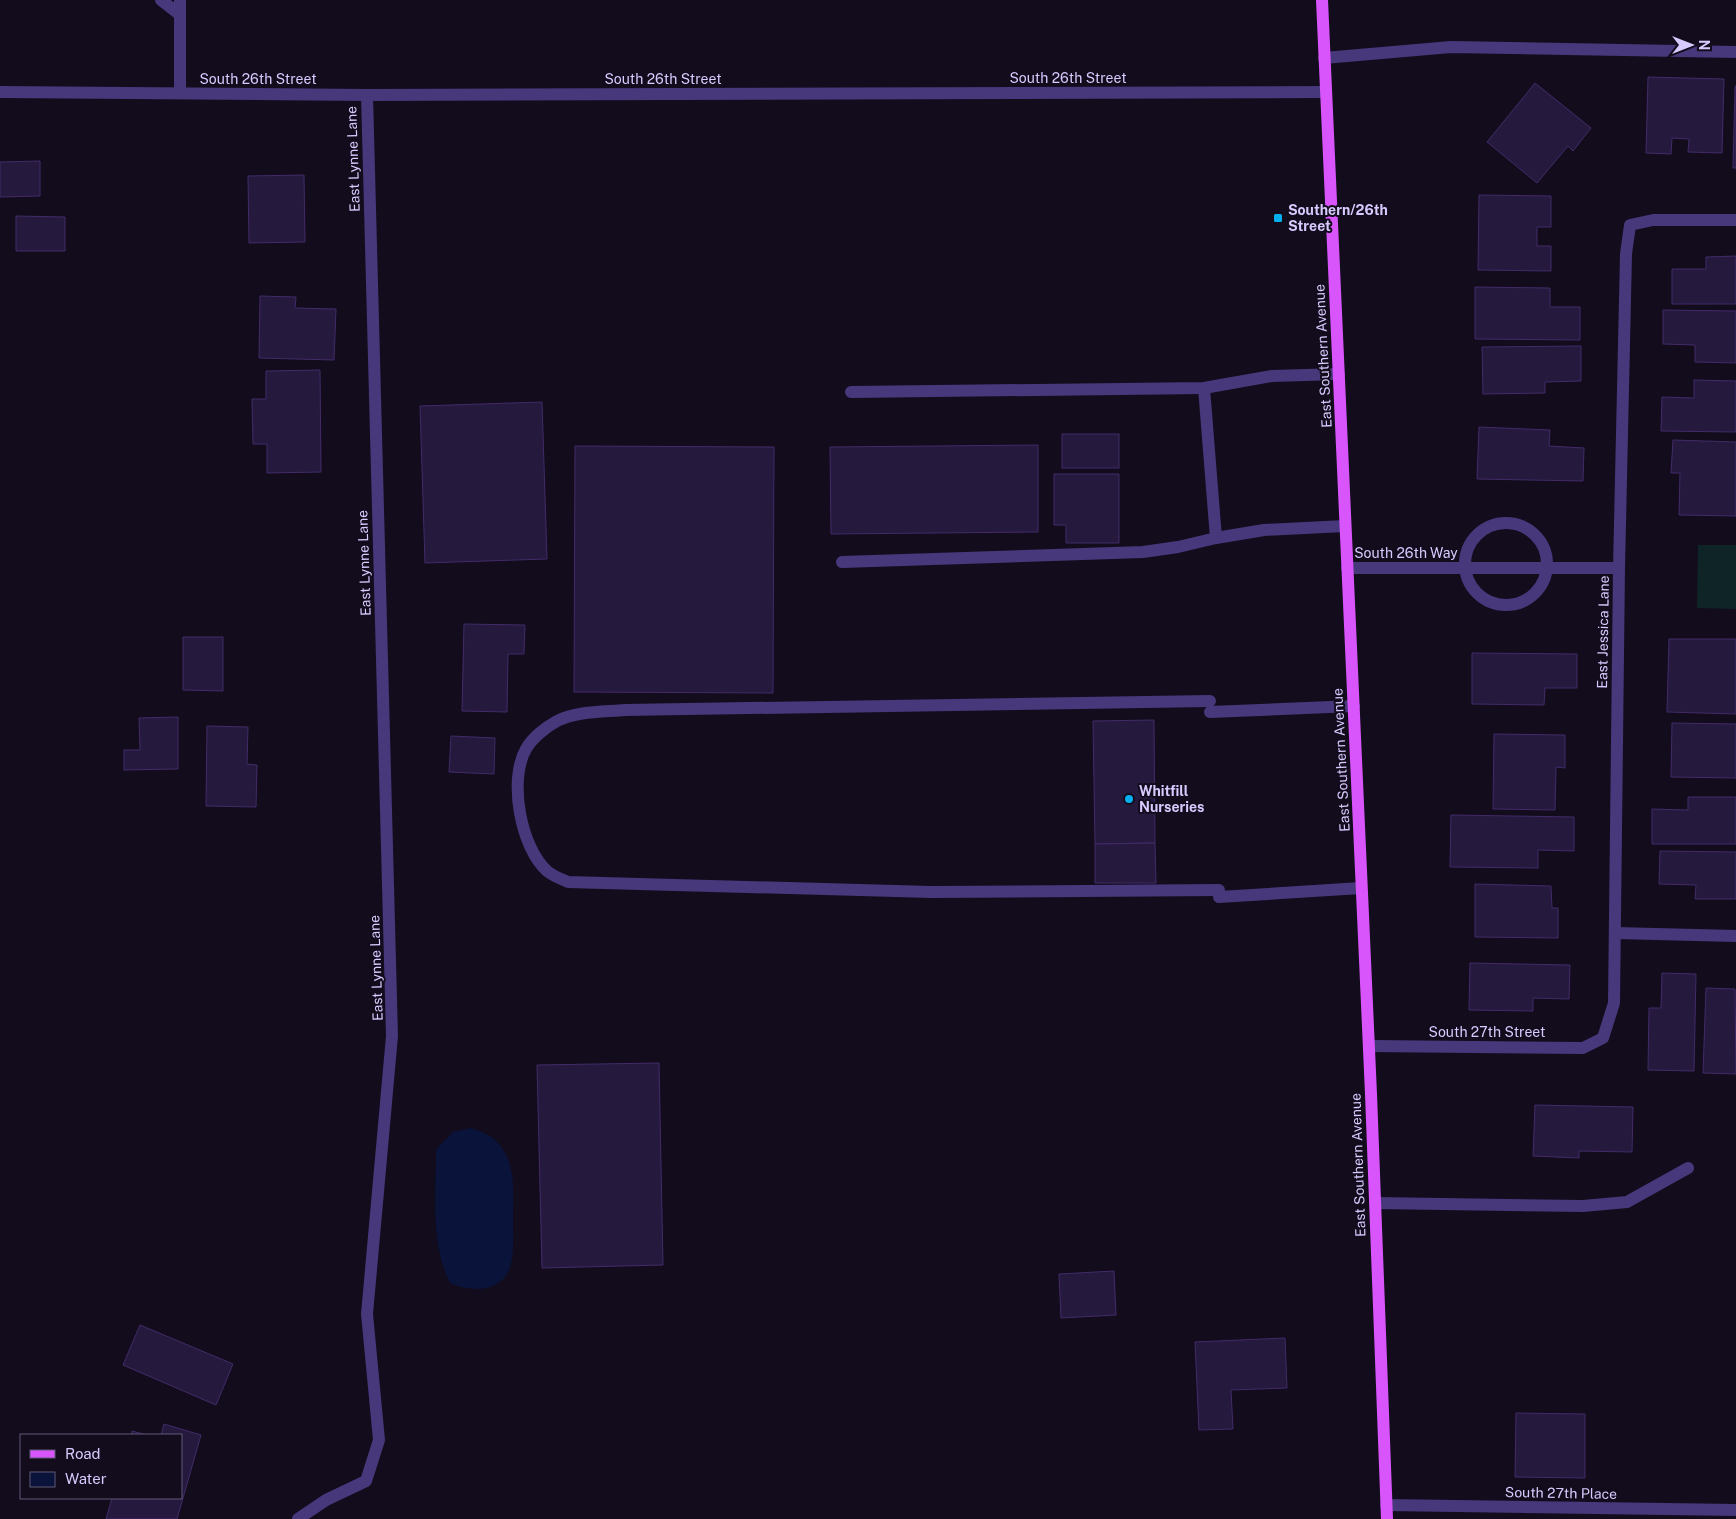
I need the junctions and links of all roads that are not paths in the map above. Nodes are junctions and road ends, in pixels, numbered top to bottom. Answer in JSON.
{"nodes":[{"id":1,"x":162,"y":0,"type":"edge"},
{"id":2,"x":180,"y":0,"type":"edge"},
{"id":3,"x":1322,"y":0,"type":"edge"},
{"id":4,"x":179,"y":14,"type":"junction"},
{"id":5,"x":1736,"y":52,"type":"edge"},
{"id":6,"x":1324,"y":58,"type":"junction"},
{"id":7,"x":0,"y":92,"type":"edge"},
{"id":8,"x":1326,"y":92,"type":"junction"},
{"id":9,"x":180,"y":93,"type":"junction"},
{"id":10,"x":367,"y":95,"type":"junction"},
{"id":11,"x":1736,"y":220,"type":"edge"},
{"id":12,"x":1339,"y":374,"type":"junction"},
{"id":13,"x":1204,"y":388,"type":"junction"},
{"id":14,"x":851,"y":392,"type":"dead end"},
{"id":15,"x":1345,"y":526,"type":"junction"},
{"id":16,"x":1216,"y":538,"type":"junction"},
{"id":17,"x":842,"y":562,"type":"dead end"},
{"id":18,"x":1347,"y":568,"type":"junction"},
{"id":19,"x":1465,"y":568,"type":"junction"},
{"id":20,"x":1547,"y":568,"type":"junction"},
{"id":21,"x":1619,"y":568,"type":"junction"},
{"id":22,"x":1354,"y":706,"type":"junction"},
{"id":23,"x":1361,"y":888,"type":"junction"},
{"id":24,"x":1615,"y":933,"type":"junction"},
{"id":25,"x":1736,"y":936,"type":"edge"},
{"id":26,"x":1603,"y":1038,"type":"joint"},
{"id":27,"x":1369,"y":1046,"type":"junction"},
{"id":28,"x":1688,"y":1168,"type":"dead end"},
{"id":29,"x":1375,"y":1203,"type":"junction"},
{"id":30,"x":1386,"y":1505,"type":"junction"},
{"id":31,"x":1736,"y":1510,"type":"edge"},
{"id":32,"x":298,"y":1519,"type":"edge"},
{"id":33,"x":1387,"y":1519,"type":"edge"}],
"edges":[{"from":1,"to":4,"type":"street"},
{"from":2,"to":4,"type":"street"},
{"from":3,"to":6,"type":"main road","name":"East Southern Avenue"},
{"from":4,"to":9,"type":"street"},
{"from":5,"to":6,"type":"street"},
{"from":6,"to":8,"type":"main road","name":"East Southern Avenue"},
{"from":7,"to":9,"type":"street","name":"South 26th Street"},
{"from":8,"to":10,"type":"street","name":"South 26th Street"},
{"from":8,"to":12,"type":"main road","name":"East Southern Avenue"},
{"from":9,"to":10,"type":"street","name":"South 26th Street"},
{"from":10,"to":32,"type":"street","name":"East Lynne Lane"},
{"from":11,"to":21,"type":"street","name":"East Jessica Lane"},
{"from":12,"to":13,"type":"street"},
{"from":12,"to":15,"type":"main road","name":"East Southern Avenue"},
{"from":13,"to":14,"type":"street"},
{"from":13,"to":16,"type":"street"},
{"from":15,"to":16,"type":"street"},
{"from":15,"to":18,"type":"main road","name":"East Southern Avenue"},
{"from":16,"to":17,"type":"street"},
{"from":18,"to":19,"type":"street","name":"South 26th Way"},
{"from":18,"to":22,"type":"main road","name":"East Southern Avenue"},
{"from":19,"to":20,"type":"street","name":"South 26th Way"},
{"from":19,"to":20,"type":"street","name":"South 26th Way"},
{"from":19,"to":20,"type":"street","name":"South 26th Way"},
{"from":20,"to":21,"type":"street","name":"South 26th Way"},
{"from":21,"to":24,"type":"street","name":"East Jessica Lane"},
{"from":22,"to":23,"type":"main road","name":"East Southern Avenue"},
{"from":22,"to":23,"type":"street"},
{"from":23,"to":27,"type":"main road","name":"East Southern Avenue"},
{"from":24,"to":25,"type":"street"},
{"from":24,"to":26,"type":"street","name":"East Jessica Lane"},
{"from":26,"to":27,"type":"street","name":"South 27th Street"},
{"from":27,"to":29,"type":"main road","name":"East Southern Avenue"},
{"from":28,"to":29,"type":"street"},
{"from":29,"to":30,"type":"main road","name":"East Southern Avenue"},
{"from":30,"to":31,"type":"street","name":"South 27th Place"},
{"from":30,"to":33,"type":"main road","name":"East Southern Avenue"}]}
